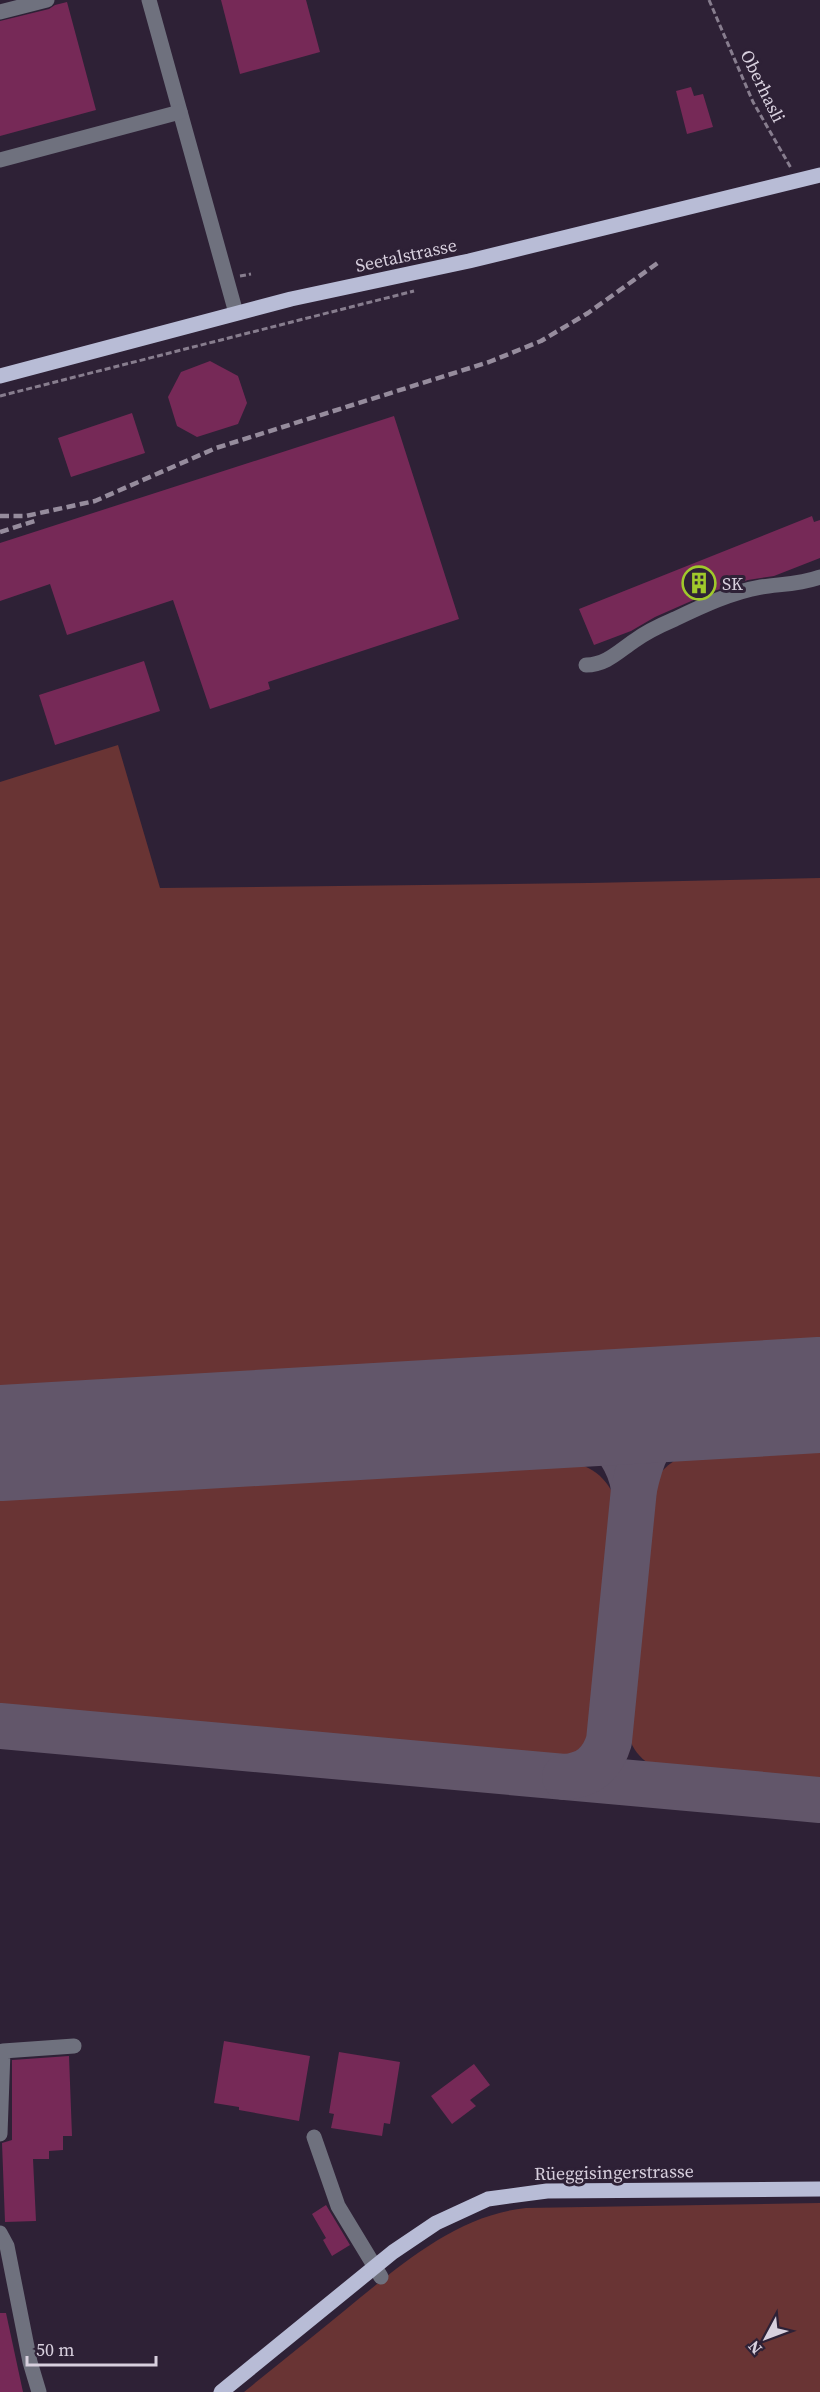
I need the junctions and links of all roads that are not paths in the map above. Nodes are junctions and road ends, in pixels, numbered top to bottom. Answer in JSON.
{"nodes":[{"id":1,"x":47,"y":0,"type":"edge"},
{"id":2,"x":149,"y":0,"type":"edge"},
{"id":3,"x":0,"y":12,"type":"edge"},
{"id":4,"x":180,"y":112,"type":"junction"},
{"id":5,"x":0,"y":160,"type":"edge"},
{"id":6,"x":820,"y":175,"type":"edge"},
{"id":7,"x":236,"y":313,"type":"junction"},
{"id":8,"x":0,"y":376,"type":"edge"},
{"id":9,"x":820,"y":576,"type":"edge"},
{"id":10,"x":586,"y":665,"type":"dead end"},
{"id":11,"x":74,"y":2046,"type":"dead end"},
{"id":12,"x":0,"y":2134,"type":"edge"},
{"id":13,"x":314,"y":2137,"type":"dead end"},
{"id":14,"x":820,"y":2189,"type":"edge"},
{"id":15,"x":2,"y":2242,"type":"edge"},
{"id":16,"x":377,"y":2273,"type":"junction"},
{"id":17,"x":39,"y":2392,"type":"edge"},
{"id":18,"x":221,"y":2392,"type":"edge"}],
"edges":[{"from":1,"to":3,"type":"street"},
{"from":2,"to":4,"type":"street"},
{"from":4,"to":5,"type":"street"},
{"from":4,"to":7,"type":"street"},
{"from":6,"to":7,"type":"main road","name":"Seetalstrasse"},
{"from":7,"to":8,"type":"main road","name":"Seetalstrasse"},
{"from":9,"to":10,"type":"street"},
{"from":11,"to":12,"type":"street"},
{"from":13,"to":16,"type":"street"},
{"from":14,"to":16,"type":"main road","name":"Rüeggisingerstrasse"},
{"from":15,"to":17,"type":"street"},
{"from":16,"to":18,"type":"main road","name":"Rüeggisingerstrasse"}]}
